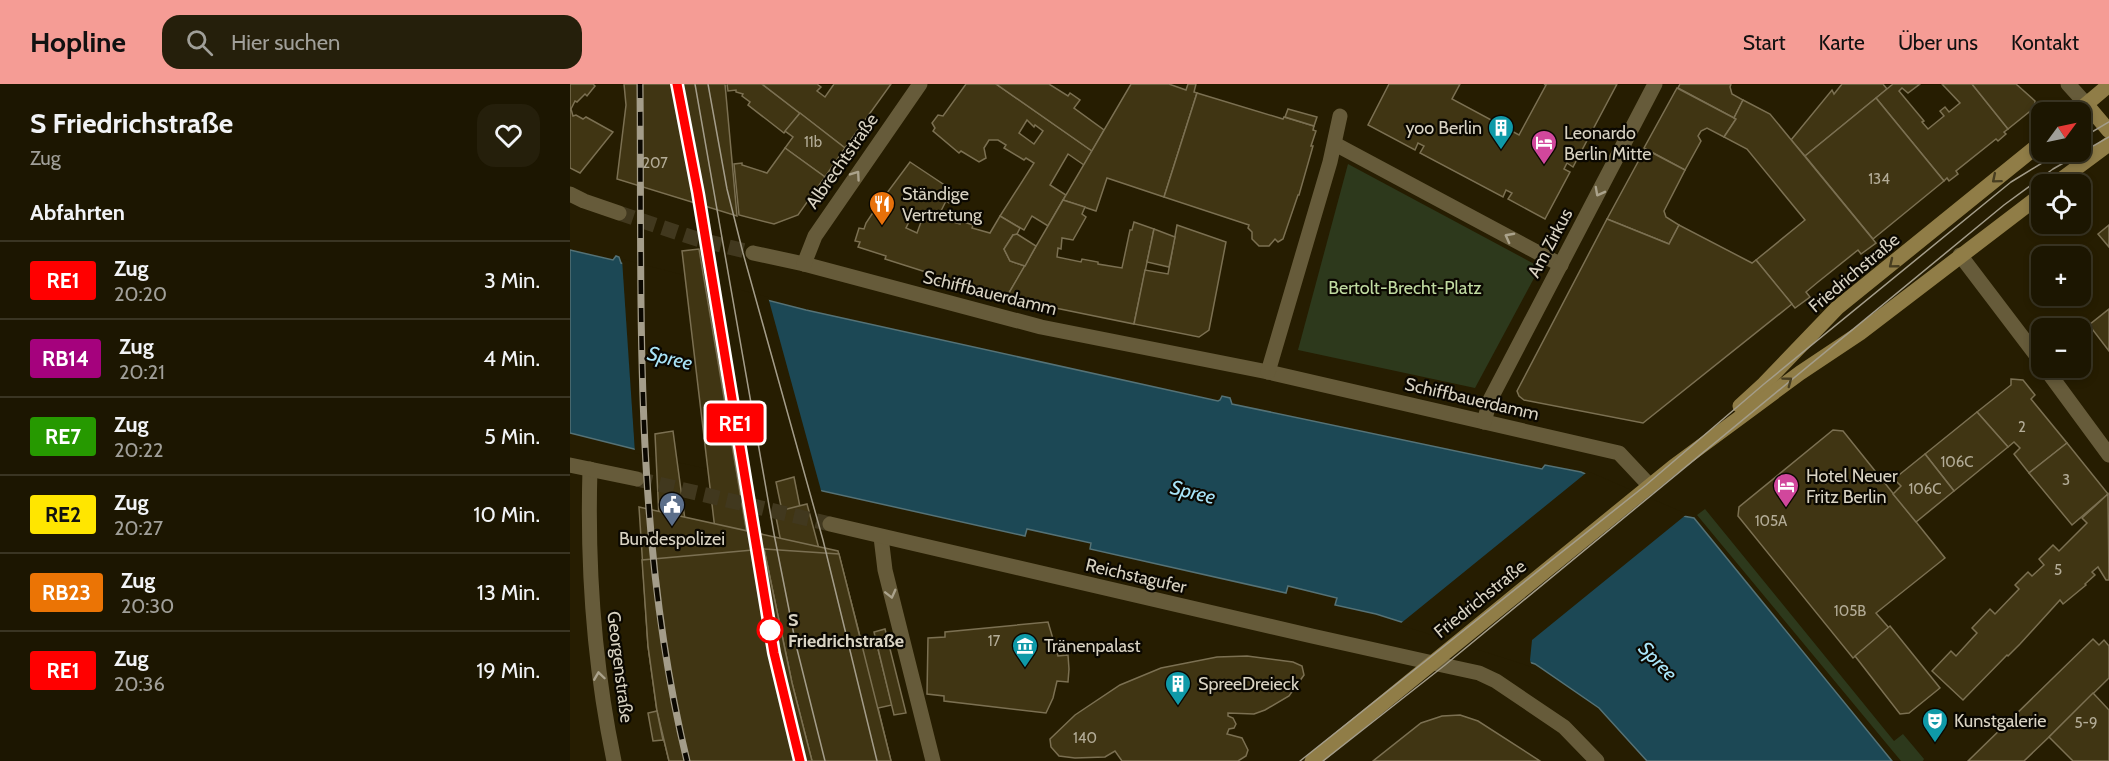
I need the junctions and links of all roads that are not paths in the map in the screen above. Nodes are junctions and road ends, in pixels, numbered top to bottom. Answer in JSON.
{"nodes":[{"id":1,"x":920,"y":84,"type":"edge"},
{"id":2,"x":1655,"y":84,"type":"edge"},
{"id":3,"x":2068,"y":84,"type":"edge"},
{"id":4,"x":2109,"y":85,"type":"edge"},
{"id":5,"x":2078,"y":102,"type":"edge"},
{"id":6,"x":2090,"y":102,"type":"edge"},
{"id":7,"x":1340,"y":116,"type":"dead end"},
{"id":8,"x":2091,"y":116,"type":"edge"},
{"id":9,"x":2109,"y":131,"type":"edge"},
{"id":10,"x":1335,"y":144,"type":"junction"},
{"id":11,"x":2109,"y":144,"type":"edge"},
{"id":12,"x":2031,"y":151,"type":"edge"},
{"id":13,"x":2068,"y":174,"type":"edge"},
{"id":14,"x":570,"y":194,"type":"edge"},
{"id":15,"x":2031,"y":202,"type":"edge"},
{"id":16,"x":619,"y":213,"type":"tunnel mouth"},
{"id":17,"x":753,"y":253,"type":"tunnel mouth"},
{"id":18,"x":1960,"y":255,"type":"junction"},
{"id":19,"x":804,"y":264,"type":"junction"},
{"id":20,"x":1561,"y":265,"type":"junction"},
{"id":21,"x":2031,"y":349,"type":"edge"},
{"id":22,"x":1268,"y":372,"type":"junction"},
{"id":23,"x":2052,"y":378,"type":"edge"},
{"id":24,"x":1484,"y":422,"type":"junction"},
{"id":25,"x":2109,"y":455,"type":"edge"},
{"id":26,"x":570,"y":465,"type":"edge"},
{"id":27,"x":1674,"y":466,"type":"junction"},
{"id":28,"x":590,"y":469,"type":"junction"},
{"id":29,"x":637,"y":479,"type":"tunnel mouth"},
{"id":30,"x":1649,"y":486,"type":"junction"},
{"id":31,"x":830,"y":524,"type":"tunnel mouth"},
{"id":32,"x":881,"y":537,"type":"junction"},
{"id":33,"x":1433,"y":663,"type":"junction"},
{"id":34,"x":615,"y":761,"type":"edge"},
{"id":35,"x":933,"y":761,"type":"edge"},
{"id":36,"x":1312,"y":761,"type":"edge"},
{"id":37,"x":1597,"y":761,"type":"edge"}],
"edges":[{"from":19,"to":1,"type":"street","name":"Albrechtstraße","one_way":true},
{"from":2,"to":20,"type":"street","name":"Am Zirkus","one_way":true},
{"from":3,"to":5,"type":"street"},
{"from":4,"to":6,"type":"main road"},
{"from":7,"to":10,"type":"street"},
{"from":8,"to":9,"type":"main road"},
{"from":20,"to":10,"type":"street","one_way":true},
{"from":10,"to":22,"type":"street"},
{"from":11,"to":13,"type":"main road"},
{"from":12,"to":27,"type":"main road","name":"Friedrichstraße","one_way":true},
{"from":14,"to":16,"type":"street"},
{"from":15,"to":18,"type":"main road","name":"Friedrichstraße"},
{"from":17,"to":19,"type":"street","name":"Schiffbauerdamm"},
{"from":18,"to":21,"type":"street"},
{"from":27,"to":18,"type":"main road","name":"Friedrichstraße","one_way":true},
{"from":19,"to":22,"type":"street","name":"Schiffbauerdamm"},
{"from":20,"to":24,"type":"street","name":"Am Zirkus"},
{"from":22,"to":24,"type":"street","name":"Schiffbauerdamm"},
{"from":23,"to":25,"type":"street"},
{"from":24,"to":30,"type":"street","name":"Schiffbauerdamm"},
{"from":26,"to":28,"type":"street"},
{"from":27,"to":30,"type":"main road","name":"Friedrichstraße"},
{"from":28,"to":29,"type":"street"},
{"from":34,"to":28,"type":"street","name":"Georgenstraße","one_way":true},
{"from":30,"to":33,"type":"main road","name":"Friedrichstraße"},
{"from":31,"to":32,"type":"street","name":"Reichstagufer"},
{"from":32,"to":33,"type":"street","name":"Reichstagufer"},
{"from":32,"to":35,"type":"street","one_way":true},
{"from":33,"to":36,"type":"main road","name":"Friedrichstraße"},
{"from":33,"to":37,"type":"street","name":"Reichstagufer"}]}
